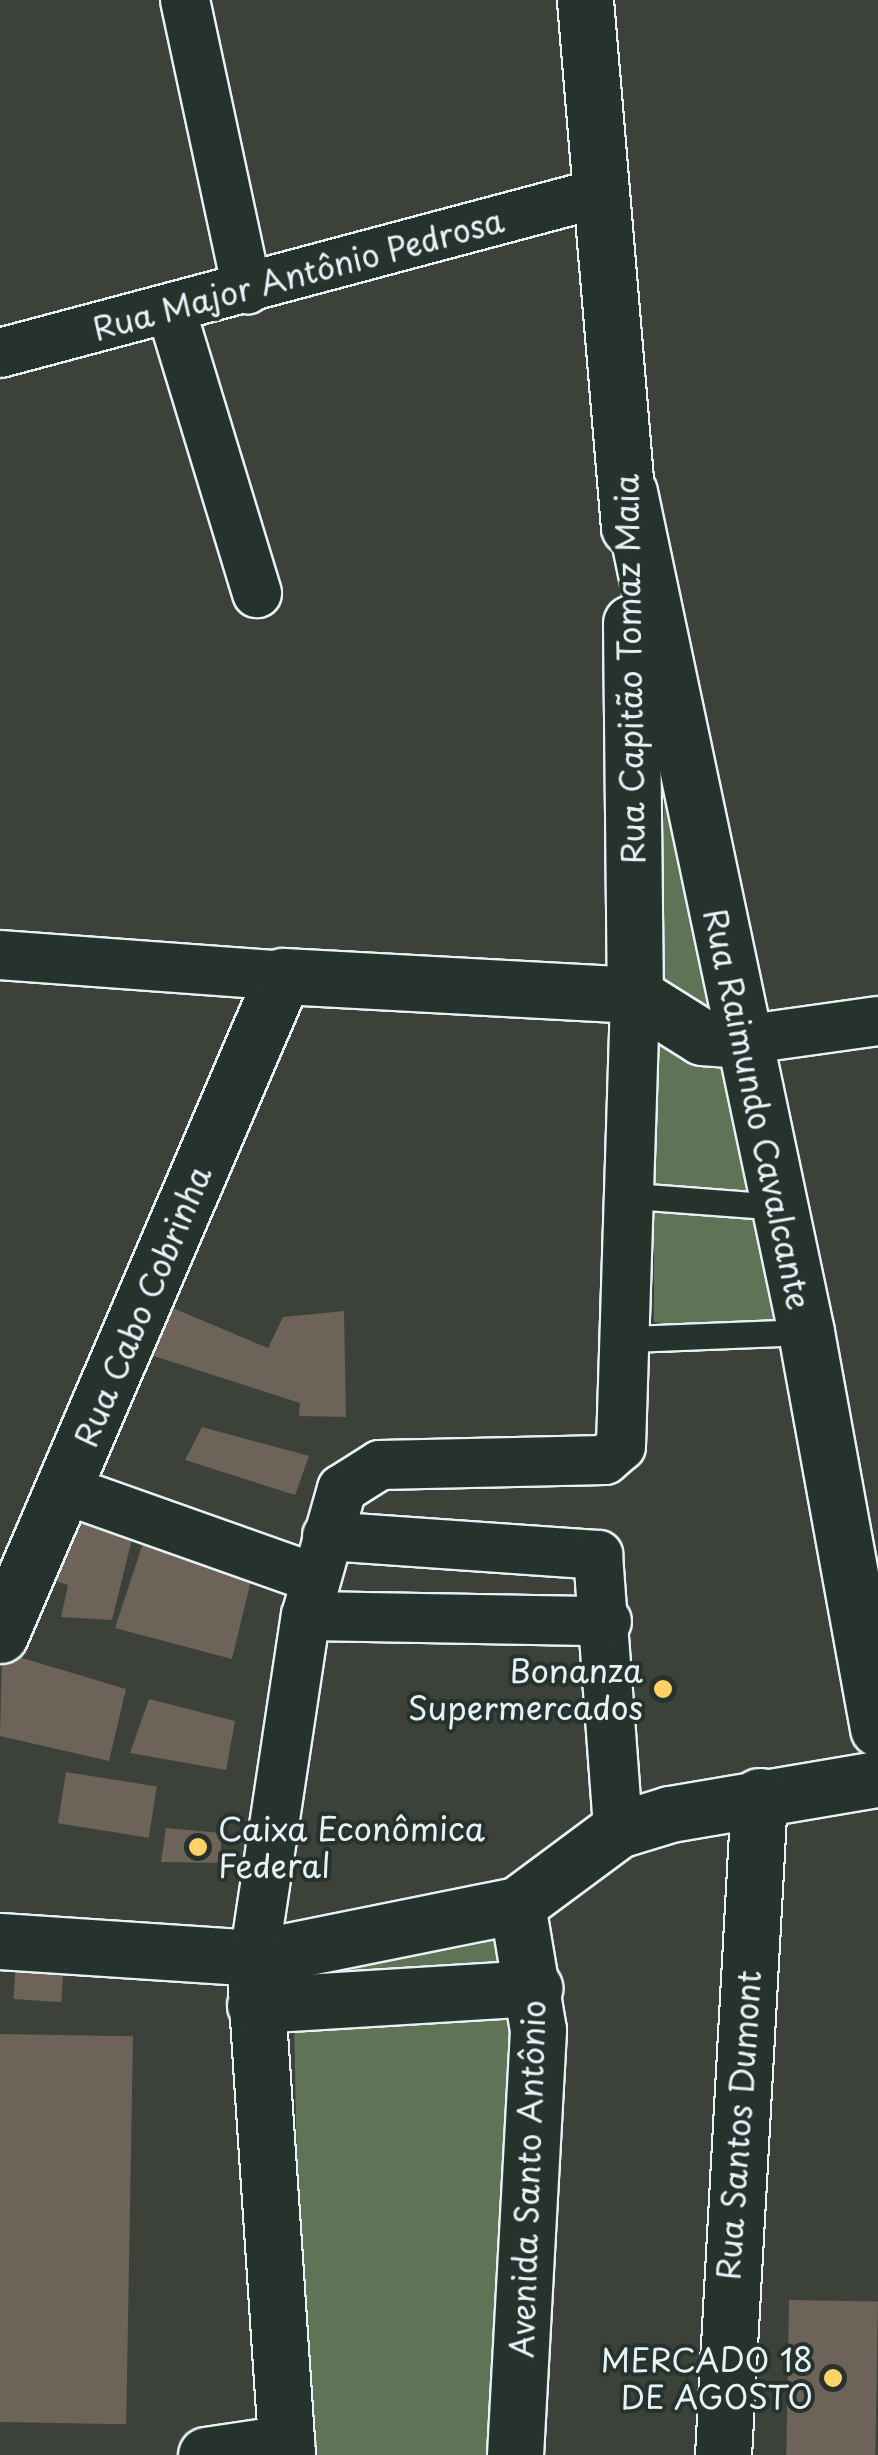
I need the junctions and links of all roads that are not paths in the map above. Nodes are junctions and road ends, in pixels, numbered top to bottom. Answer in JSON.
{"nodes":[{"id":1,"x":184,"y":0,"type":"edge"},
{"id":2,"x":585,"y":0,"type":"edge"},
{"id":3,"x":596,"y":194,"type":"junction"},
{"id":4,"x":247,"y":289,"type":"junction"},
{"id":5,"x":171,"y":310,"type":"junction"},
{"id":6,"x":0,"y":352,"type":"edge"},
{"id":7,"x":629,"y":492,"type":"junction"},
{"id":8,"x":257,"y":594,"type":"dead end"},
{"id":9,"x":702,"y":844,"type":"junction"},
{"id":10,"x":633,"y":845,"type":"junction"},
{"id":11,"x":0,"y":955,"type":"edge"},
{"id":12,"x":283,"y":976,"type":"junction"},
{"id":13,"x":635,"y":995,"type":"junction"},
{"id":14,"x":878,"y":1021,"type":"edge"},
{"id":15,"x":742,"y":1040,"type":"junction"},
{"id":16,"x":633,"y":1196,"type":"junction"},
{"id":17,"x":779,"y":1207,"type":"junction"},
{"id":18,"x":806,"y":1332,"type":"junction"},
{"id":19,"x":631,"y":1339,"type":"junction"},
{"id":20,"x":63,"y":1489,"type":"junction"},
{"id":21,"x":316,"y":1576,"type":"junction"},
{"id":22,"x":606,"y":1621,"type":"junction"},
{"id":23,"x":0,"y":1636,"type":"edge"},
{"id":24,"x":878,"y":1728,"type":"edge"},
{"id":25,"x":878,"y":1780,"type":"edge"},
{"id":26,"x":759,"y":1796,"type":"junction"},
{"id":27,"x":618,"y":1830,"type":"junction"},
{"id":28,"x":524,"y":1903,"type":"junction"},
{"id":29,"x":0,"y":1940,"type":"edge"},
{"id":30,"x":255,"y":1982,"type":"junction"},
{"id":31,"x":534,"y":1988,"type":"junction"},
{"id":32,"x":286,"y":2449,"type":"edge"},
{"id":33,"x":206,"y":2455,"type":"edge"},
{"id":34,"x":515,"y":2455,"type":"edge"},
{"id":35,"x":723,"y":2455,"type":"edge"}],
"edges":[{"from":1,"to":4,"type":"street"},
{"from":2,"to":3,"type":"street","name":"Rua Capitão Tomaz Maia"},
{"from":3,"to":4,"type":"street","name":"Rua Major Antônio Pedrosa"},
{"from":3,"to":7,"type":"street","name":"Rua Capitão Tomaz Maia"},
{"from":4,"to":5,"type":"street","name":"Rua Major Antônio Pedrosa"},
{"from":5,"to":6,"type":"street","name":"Rua Major Antônio Pedrosa"},
{"from":5,"to":8,"type":"street"},
{"from":7,"to":9,"type":"street","name":"Rua Raimundo Cavalcante"},
{"from":7,"to":10,"type":"street","name":"Rua Capitão Tomaz Maia"},
{"from":9,"to":10,"type":"street"},
{"from":9,"to":15,"type":"street","name":"Rua Raimundo Cavalcante"},
{"from":10,"to":13,"type":"street","name":"Rua Capitão Tomaz Maia"},
{"from":11,"to":12,"type":"street"},
{"from":12,"to":13,"type":"street"},
{"from":12,"to":20,"type":"street","name":"Rua Cabo Cobrinha"},
{"from":13,"to":15,"type":"street"},
{"from":13,"to":16,"type":"street","name":"Rua Capitão Tomaz Maia"},
{"from":14,"to":15,"type":"street"},
{"from":15,"to":17,"type":"street","name":"Rua Raimundo Cavalcante"},
{"from":16,"to":17,"type":"lane"},
{"from":16,"to":19,"type":"street","name":"Rua Capitão Tomaz Maia"},
{"from":17,"to":18,"type":"street","name":"Rua Raimundo Cavalcante"},
{"from":18,"to":19,"type":"lane"},
{"from":18,"to":24,"type":"street","name":"Rua Raimundo Cavalcante"},
{"from":19,"to":21,"type":"street","name":"Rua Capitão Tomaz Maia"},
{"from":20,"to":21,"type":"street"},
{"from":20,"to":23,"type":"street","name":"Rua Cabo Cobrinha"},
{"from":21,"to":22,"type":"street"},
{"from":21,"to":22,"type":"street"},
{"from":21,"to":30,"type":"street"},
{"from":22,"to":27,"type":"street"},
{"from":25,"to":26,"type":"street"},
{"from":26,"to":27,"type":"street"},
{"from":26,"to":35,"type":"street","name":"Rua Santos Dumont"},
{"from":27,"to":28,"type":"street"},
{"from":28,"to":30,"type":"street"},
{"from":28,"to":31,"type":"street","name":"Avenida Santo Antônio"},
{"from":29,"to":30,"type":"street"},
{"from":30,"to":31,"type":"street"},
{"from":30,"to":32,"type":"street"},
{"from":31,"to":34,"type":"street","name":"Avenida Santo Antônio"},
{"from":32,"to":33,"type":"street"}]}
